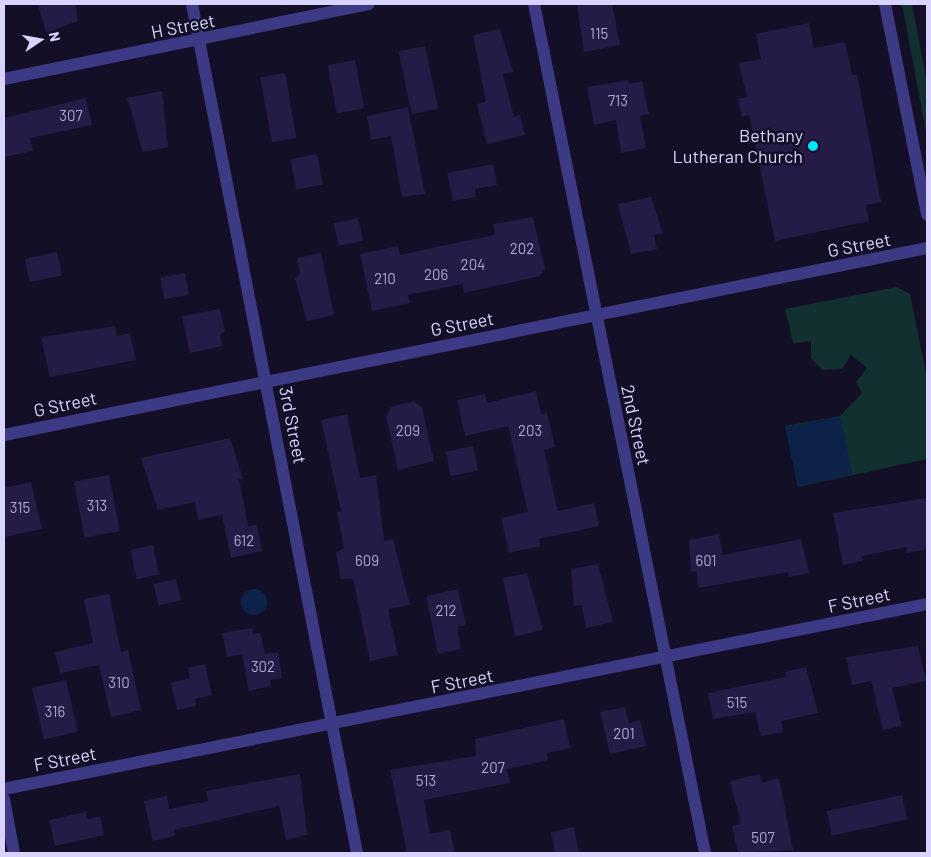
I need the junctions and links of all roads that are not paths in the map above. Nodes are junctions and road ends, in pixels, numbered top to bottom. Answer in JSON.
{"nodes":[{"id":1,"x":192,"y":4,"type":"edge"},
{"id":2,"x":368,"y":4,"type":"edge"},
{"id":3,"x":534,"y":4,"type":"edge"},
{"id":4,"x":886,"y":4,"type":"edge"},
{"id":5,"x":199,"y":41,"type":"junction"},
{"id":6,"x":4,"y":79,"type":"edge"},
{"id":7,"x":924,"y":184,"type":"edge"},
{"id":8,"x":927,"y":216,"type":"edge"},
{"id":9,"x":927,"y":248,"type":"edge"},
{"id":10,"x":595,"y":315,"type":"junction"},
{"id":11,"x":267,"y":382,"type":"junction"},
{"id":12,"x":4,"y":435,"type":"edge"},
{"id":13,"x":927,"y":604,"type":"edge"},
{"id":14,"x":666,"y":658,"type":"junction"},
{"id":15,"x":334,"y":725,"type":"junction"},
{"id":16,"x":4,"y":789,"type":"edge"},
{"id":17,"x":4,"y":799,"type":"edge"},
{"id":18,"x":14,"y":853,"type":"edge"},
{"id":19,"x":357,"y":853,"type":"edge"},
{"id":20,"x":705,"y":853,"type":"edge"}],
"edges":[{"from":1,"to":5,"type":"street","name":"3rd Street"},
{"from":2,"to":5,"type":"street","name":"H Street"},
{"from":3,"to":10,"type":"street","name":"2nd Street"},
{"from":4,"to":7,"type":"street"},
{"from":5,"to":6,"type":"street","name":"H Street"},
{"from":5,"to":11,"type":"street","name":"3rd Street"},
{"from":7,"to":8,"type":"street"},
{"from":9,"to":10,"type":"street","name":"G Street"},
{"from":10,"to":11,"type":"street","name":"G Street"},
{"from":10,"to":14,"type":"street","name":"2nd Street"},
{"from":11,"to":12,"type":"street","name":"G Street"},
{"from":11,"to":15,"type":"street","name":"3rd Street"},
{"from":13,"to":14,"type":"street","name":"F Street"},
{"from":14,"to":15,"type":"street","name":"F Street"},
{"from":14,"to":20,"type":"street","name":"2nd Street"},
{"from":15,"to":16,"type":"street","name":"F Street"},
{"from":15,"to":19,"type":"street","name":"3rd Street"},
{"from":17,"to":18,"type":"street"}]}
